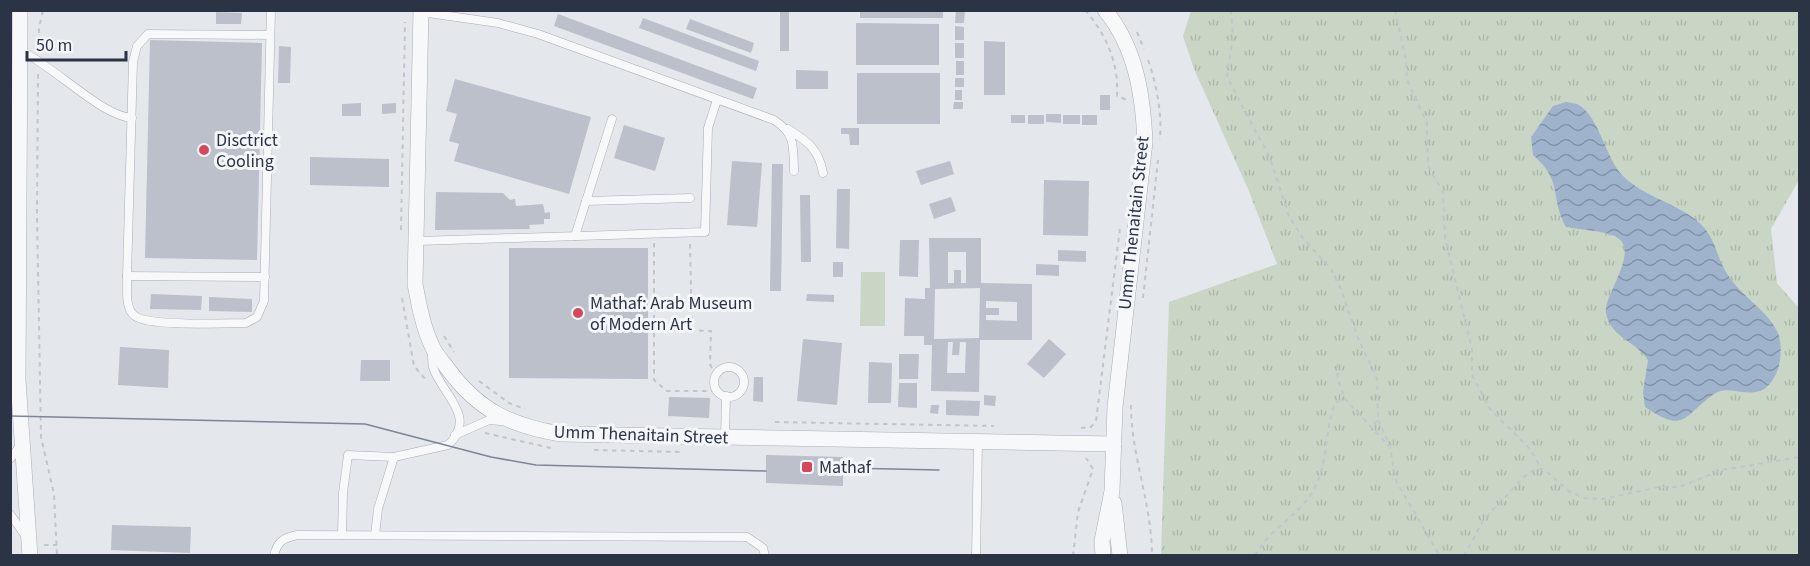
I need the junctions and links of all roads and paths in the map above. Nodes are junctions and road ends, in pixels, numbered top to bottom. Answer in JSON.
{"nodes":[{"id":1,"x":21,"y":10,"type":"edge"},
{"id":2,"x":32,"y":10,"type":"edge"},
{"id":3,"x":43,"y":10,"type":"edge"},
{"id":4,"x":271,"y":10,"type":"edge"},
{"id":5,"x":1085,"y":10,"type":"edge"},
{"id":6,"x":1105,"y":10,"type":"edge"},
{"id":7,"x":1231,"y":10,"type":"edge"},
{"id":8,"x":1395,"y":10,"type":"edge"},
{"id":9,"x":421,"y":11,"type":"edge"},
{"id":10,"x":405,"y":22,"type":"dead end"},
{"id":11,"x":1135,"y":28,"type":"dead end"},
{"id":12,"x":270,"y":35,"type":"junction"},
{"id":13,"x":1144,"y":48,"type":"dead end"},
{"id":14,"x":21,"y":49,"type":"junction"},
{"id":15,"x":39,"y":59,"type":"junction"},
{"id":16,"x":1148,"y":60,"type":"dead end"},
{"id":17,"x":717,"y":100,"type":"junction"},
{"id":18,"x":1129,"y":107,"type":"dead end"},
{"id":19,"x":132,"y":118,"type":"junction"},
{"id":20,"x":612,"y":119,"type":"dead end"},
{"id":21,"x":788,"y":129,"type":"junction"},
{"id":22,"x":1160,"y":145,"type":"dead end"},
{"id":23,"x":1159,"y":155,"type":"dead end"},
{"id":24,"x":794,"y":171,"type":"dead end"},
{"id":25,"x":823,"y":173,"type":"dead end"},
{"id":26,"x":690,"y":198,"type":"dead end"},
{"id":27,"x":586,"y":201,"type":"junction"},
{"id":28,"x":1120,"y":227,"type":"dead end"},
{"id":29,"x":688,"y":232,"type":"junction"},
{"id":30,"x":401,"y":233,"type":"dead end"},
{"id":31,"x":655,"y":234,"type":"junction"},
{"id":32,"x":576,"y":236,"type":"junction"},
{"id":33,"x":418,"y":241,"type":"junction"},
{"id":34,"x":128,"y":276,"type":"junction"},
{"id":35,"x":265,"y":277,"type":"junction"},
{"id":36,"x":402,"y":290,"type":"dead end"},
{"id":37,"x":1142,"y":303,"type":"dead end"},
{"id":38,"x":440,"y":330,"type":"dead end"},
{"id":39,"x":654,"y":330,"type":"junction"},
{"id":40,"x":692,"y":331,"type":"junction"},
{"id":41,"x":432,"y":348,"type":"junction"},
{"id":42,"x":459,"y":360,"type":"dead end"},
{"id":43,"x":1337,"y":364,"type":"dead end"},
{"id":44,"x":715,"y":375,"type":"junction"},
{"id":45,"x":476,"y":380,"type":"dead end"},
{"id":46,"x":430,"y":385,"type":"dead end"},
{"id":47,"x":717,"y":391,"type":"junction"},
{"id":48,"x":726,"y":396,"type":"junction"},
{"id":49,"x":1131,"y":399,"type":"dead end"},
{"id":50,"x":1345,"y":399,"type":"junction"},
{"id":51,"x":528,"y":411,"type":"dead end"},
{"id":52,"x":1378,"y":420,"type":"junction"},
{"id":53,"x":512,"y":422,"type":"junction"},
{"id":54,"x":775,"y":422,"type":"dead end"},
{"id":55,"x":474,"y":425,"type":"junction"},
{"id":56,"x":998,"y":426,"type":"dead end"},
{"id":57,"x":1372,"y":426,"type":"junction"},
{"id":58,"x":1081,"y":428,"type":"dead end"},
{"id":59,"x":455,"y":435,"type":"junction"},
{"id":60,"x":725,"y":438,"type":"junction"},
{"id":61,"x":978,"y":442,"type":"junction"},
{"id":62,"x":1114,"y":444,"type":"junction"},
{"id":63,"x":21,"y":445,"type":"junction"},
{"id":64,"x":1390,"y":447,"type":"junction"},
{"id":65,"x":560,"y":449,"type":"dead end"},
{"id":66,"x":584,"y":450,"type":"dead end"},
{"id":67,"x":689,"y":452,"type":"dead end"},
{"id":68,"x":394,"y":457,"type":"junction"},
{"id":69,"x":1800,"y":457,"type":"edge"},
{"id":70,"x":1081,"y":458,"type":"dead end"},
{"id":71,"x":10,"y":459,"type":"edge"},
{"id":72,"x":1541,"y":469,"type":"junction"},
{"id":73,"x":1112,"y":491,"type":"junction"},
{"id":74,"x":10,"y":514,"type":"edge"},
{"id":75,"x":342,"y":535,"type":"junction"},
{"id":76,"x":375,"y":535,"type":"junction"},
{"id":77,"x":28,"y":539,"type":"junction"},
{"id":78,"x":30,"y":555,"type":"edge"},
{"id":79,"x":57,"y":555,"type":"edge"},
{"id":80,"x":274,"y":555,"type":"edge"},
{"id":81,"x":765,"y":555,"type":"edge"},
{"id":82,"x":976,"y":555,"type":"edge"},
{"id":83,"x":1073,"y":555,"type":"edge"},
{"id":84,"x":1103,"y":555,"type":"edge"},
{"id":85,"x":1120,"y":555,"type":"edge"},
{"id":86,"x":1152,"y":555,"type":"edge"},
{"id":87,"x":1255,"y":555,"type":"edge"},
{"id":88,"x":1440,"y":555,"type":"edge"},
{"id":89,"x":1464,"y":555,"type":"edge"}],
"edges":[{"from":1,"to":14,"type":"street"},
{"from":2,"to":14,"type":"street"},
{"from":3,"to":15,"type":"path"},
{"from":4,"to":12,"type":"lane"},
{"from":5,"to":18,"type":"path"},
{"from":6,"to":62,"type":"street","name":"Umm Thenaitain Street"},
{"from":7,"to":52,"type":"path"},
{"from":8,"to":72,"type":"path"},
{"from":9,"to":17,"type":"lane"},
{"from":9,"to":33,"type":"street","name":"Umm Thenaitain Street"},
{"from":10,"to":30,"type":"path"},
{"from":11,"to":13,"type":"path"},
{"from":12,"to":19,"type":"lane"},
{"from":12,"to":35,"type":"lane"},
{"from":14,"to":15,"type":"lane"},
{"from":14,"to":63,"type":"street"},
{"from":15,"to":19,"type":"lane"},
{"from":15,"to":79,"type":"path"},
{"from":16,"to":22,"type":"path"},
{"from":17,"to":21,"type":"lane"},
{"from":17,"to":29,"type":"lane"},
{"from":19,"to":34,"type":"lane"},
{"from":20,"to":27,"type":"lane"},
{"from":21,"to":24,"type":"lane"},
{"from":21,"to":25,"type":"lane"},
{"from":23,"to":37,"type":"path"},
{"from":26,"to":27,"type":"lane"},
{"from":27,"to":32,"type":"lane"},
{"from":28,"to":58,"type":"path"},
{"from":29,"to":31,"type":"lane"},
{"from":29,"to":40,"type":"path"},
{"from":31,"to":32,"type":"lane"},
{"from":31,"to":39,"type":"path"},
{"from":32,"to":33,"type":"lane"},
{"from":33,"to":41,"type":"street","name":"Umm Thenaitain Street"},
{"from":34,"to":35,"type":"lane"},
{"from":34,"to":35,"type":"lane"},
{"from":36,"to":46,"type":"path"},
{"from":38,"to":42,"type":"path"},
{"from":39,"to":40,"type":"path"},
{"from":39,"to":47,"type":"path"},
{"from":40,"to":44,"type":"path"},
{"from":41,"to":53,"type":"street","name":"Umm Thenaitain Street"},
{"from":41,"to":59,"type":"lane"},
{"from":43,"to":50,"type":"path"},
{"from":44,"to":47,"type":"lane"},
{"from":44,"to":48,"type":"lane"},
{"from":45,"to":51,"type":"path"},
{"from":47,"to":48,"type":"lane"},
{"from":48,"to":60,"type":"lane"},
{"from":49,"to":86,"type":"path"},
{"from":50,"to":57,"type":"path"},
{"from":50,"to":87,"type":"path"},
{"from":52,"to":57,"type":"path"},
{"from":52,"to":64,"type":"path"},
{"from":53,"to":55,"type":"lane"},
{"from":53,"to":60,"type":"street","name":"Umm Thenaitain Street"},
{"from":54,"to":56,"type":"path"},
{"from":55,"to":59,"type":"lane"},
{"from":55,"to":65,"type":"path"},
{"from":57,"to":64,"type":"path"},
{"from":59,"to":68,"type":"lane"},
{"from":60,"to":61,"type":"street","name":"Umm Thenaitain Street"},
{"from":61,"to":62,"type":"street","name":"Umm Thenaitain Street"},
{"from":61,"to":82,"type":"lane"},
{"from":62,"to":73,"type":"street","name":"Umm Thenaitain Street"},
{"from":63,"to":71,"type":"lane"},
{"from":63,"to":77,"type":"street"},
{"from":64,"to":88,"type":"path"},
{"from":66,"to":67,"type":"path"},
{"from":68,"to":75,"type":"lane"},
{"from":68,"to":76,"type":"lane"},
{"from":69,"to":72,"type":"path"},
{"from":70,"to":83,"type":"path"},
{"from":72,"to":89,"type":"path"},
{"from":73,"to":84,"type":"street","name":"Umm Thenaitain Street"},
{"from":73,"to":85,"type":"street","name":"Umm Thenaitain Street"},
{"from":74,"to":77,"type":"lane"},
{"from":75,"to":76,"type":"lane"},
{"from":75,"to":80,"type":"lane"},
{"from":76,"to":81,"type":"lane"},
{"from":77,"to":78,"type":"street"}]}
